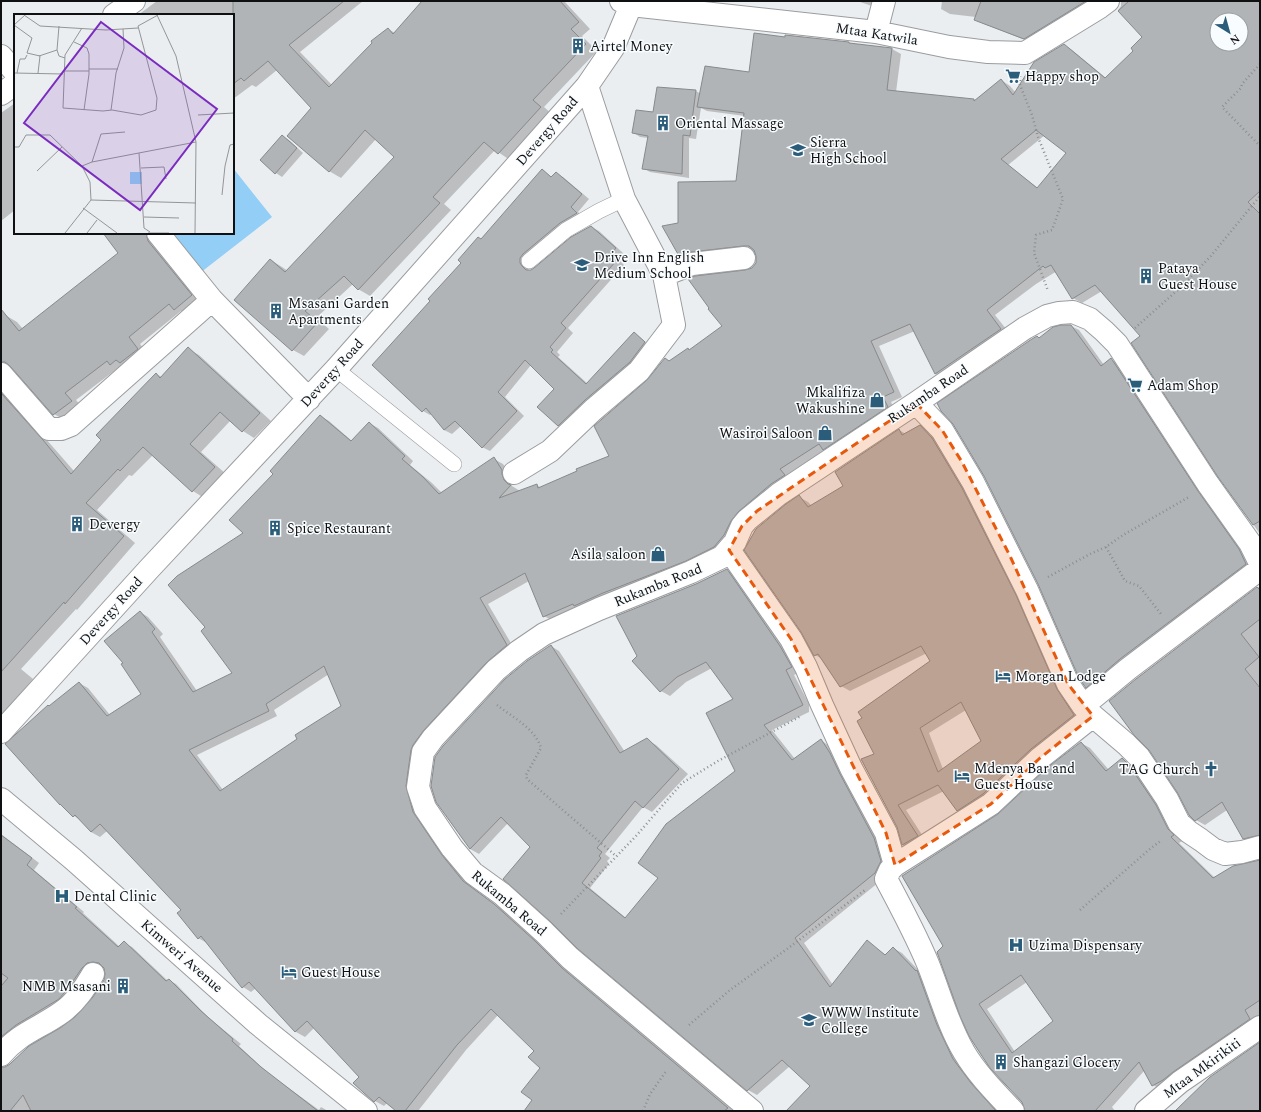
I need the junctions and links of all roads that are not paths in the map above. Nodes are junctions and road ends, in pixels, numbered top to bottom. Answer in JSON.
{"nodes":[{"id":1,"x":134,"y":1,"type":"edge"},
{"id":2,"x":884,"y":1,"type":"edge"},
{"id":3,"x":1108,"y":1,"type":"edge"},
{"id":4,"x":626,"y":3,"type":"edge"},
{"id":5,"x":115,"y":14,"type":"edge"},
{"id":6,"x":876,"y":32,"type":"junction"},
{"id":7,"x":1,"y":56,"type":"edge"},
{"id":8,"x":14,"y":71,"type":"edge"},
{"id":9,"x":14,"y":85,"type":"edge"},
{"id":10,"x":587,"y":86,"type":"junction"},
{"id":11,"x":1,"y":94,"type":"edge"},
{"id":12,"x":624,"y":199,"type":"junction"},
{"id":13,"x":159,"y":234,"type":"edge"},
{"id":14,"x":744,"y":258,"type":"dead end"},
{"id":15,"x":529,"y":261,"type":"dead end"},
{"id":16,"x":664,"y":275,"type":"junction"},
{"id":17,"x":212,"y":300,"type":"junction"},
{"id":18,"x":336,"y":370,"type":"junction"},
{"id":19,"x":1,"y":374,"type":"edge"},
{"id":20,"x":309,"y":399,"type":"junction"},
{"id":21,"x":916,"y":403,"type":"junction"},
{"id":22,"x":454,"y":464,"type":"dead end"},
{"id":23,"x":514,"y":473,"type":"dead end"},
{"id":24,"x":1255,"y":540,"type":"edge"},
{"id":25,"x":729,"y":550,"type":"junction"},
{"id":26,"x":1260,"y":563,"type":"edge"},
{"id":27,"x":1260,"y":569,"type":"edge"},
{"id":28,"x":1088,"y":711,"type":"junction"},
{"id":29,"x":1,"y":732,"type":"edge"},
{"id":30,"x":1,"y":798,"type":"edge"},
{"id":31,"x":1260,"y":847,"type":"edge"},
{"id":32,"x":891,"y":872,"type":"junction"},
{"id":33,"x":93,"y":974,"type":"dead end"},
{"id":34,"x":1260,"y":1027,"type":"edge"},
{"id":35,"x":1,"y":1055,"type":"edge"},
{"id":36,"x":366,"y":1111,"type":"edge"},
{"id":37,"x":752,"y":1111,"type":"edge"},
{"id":38,"x":1013,"y":1111,"type":"edge"},
{"id":39,"x":1146,"y":1111,"type":"edge"}],
"edges":[{"from":1,"to":5,"type":"street"},
{"from":2,"to":6,"type":"street"},
{"from":3,"to":6,"type":"street","name":"Mtaa Katwila"},
{"from":4,"to":6,"type":"street","name":"Mtaa Katwila"},
{"from":4,"to":10,"type":"street","name":"Devergy Road"},
{"from":7,"to":8,"type":"street"},
{"from":9,"to":11,"type":"street"},
{"from":10,"to":12,"type":"street"},
{"from":10,"to":18,"type":"street","name":"Devergy Road"},
{"from":12,"to":15,"type":"lane"},
{"from":12,"to":16,"type":"street"},
{"from":13,"to":17,"type":"street"},
{"from":14,"to":16,"type":"street"},
{"from":16,"to":23,"type":"street"},
{"from":17,"to":19,"type":"street"},
{"from":17,"to":20,"type":"street"},
{"from":18,"to":20,"type":"street","name":"Devergy Road"},
{"from":18,"to":22,"type":"lane"},
{"from":20,"to":29,"type":"street","name":"Devergy Road"},
{"from":21,"to":24,"type":"street","name":"Rukamba Road"},
{"from":21,"to":25,"type":"street","name":"Rukamba Road"},
{"from":21,"to":28,"type":"street"},
{"from":24,"to":26,"type":"street","name":"Rukamba Road"},
{"from":25,"to":32,"type":"street"},
{"from":25,"to":37,"type":"street","name":"Rukamba Road"},
{"from":27,"to":28,"type":"street"},
{"from":28,"to":31,"type":"street"},
{"from":28,"to":32,"type":"street"},
{"from":30,"to":36,"type":"street","name":"Kimweri Avenue"},
{"from":32,"to":38,"type":"street"},
{"from":33,"to":35,"type":"street"},
{"from":34,"to":39,"type":"street","name":"Mtaa Mkirikiti"}]}
